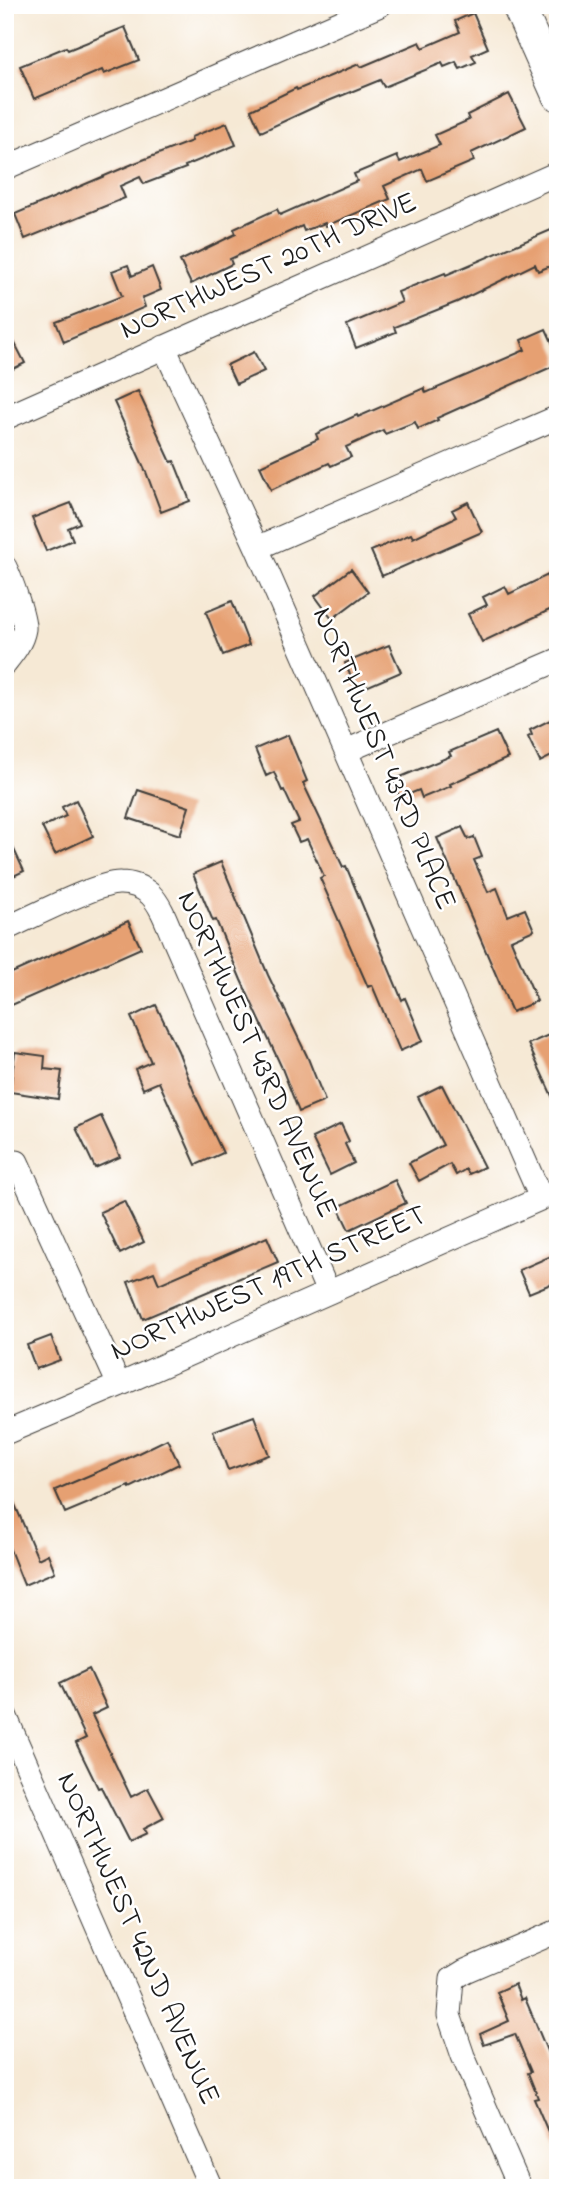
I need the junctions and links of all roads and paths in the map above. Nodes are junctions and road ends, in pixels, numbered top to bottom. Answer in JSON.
{"nodes":[{"id":1,"x":380,"y":5,"type":"edge"},
{"id":2,"x":518,"y":5,"type":"edge"},
{"id":3,"x":558,"y":95,"type":"edge"},
{"id":4,"x":5,"y":168,"type":"edge"},
{"id":5,"x":558,"y":173,"type":"edge"},
{"id":6,"x":164,"y":347,"type":"junction"},
{"id":7,"x":558,"y":417,"type":"edge"},
{"id":8,"x":5,"y":418,"type":"edge"},
{"id":9,"x":257,"y":548,"type":"junction"},
{"id":10,"x":5,"y":566,"type":"edge"},
{"id":11,"x":11,"y":655,"type":"edge"},
{"id":12,"x":558,"y":660,"type":"edge"},
{"id":13,"x":346,"y":751,"type":"junction"},
{"id":14,"x":5,"y":929,"type":"edge"},
{"id":15,"x":17,"y":1162,"type":"dead end"},
{"id":16,"x":549,"y":1194,"type":"edge"},
{"id":17,"x":328,"y":1292,"type":"junction"},
{"id":18,"x":119,"y":1385,"type":"junction"},
{"id":19,"x":5,"y":1433,"type":"edge"},
{"id":20,"x":5,"y":1715,"type":"edge"},
{"id":21,"x":558,"y":1931,"type":"edge"},
{"id":22,"x":211,"y":2188,"type":"edge"},
{"id":23,"x":520,"y":2188,"type":"edge"}],
"edges":[{"from":1,"to":4,"type":"street"},
{"from":2,"to":3,"type":"street"},
{"from":5,"to":6,"type":"street","name":"NORTHWEST 20TH DRIVE"},
{"from":6,"to":8,"type":"street","name":"NORTHWEST 20TH DRIVE"},
{"from":6,"to":9,"type":"street","name":"NORTHWEST 43RD PLACE"},
{"from":7,"to":9,"type":"street"},
{"from":9,"to":13,"type":"street","name":"NORTHWEST 43RD PLACE"},
{"from":10,"to":11,"type":"street"},
{"from":12,"to":13,"type":"street"},
{"from":13,"to":16,"type":"street","name":"NORTHWEST 43RD PLACE"},
{"from":14,"to":17,"type":"street","name":"NORTHWEST 43RD AVENUE"},
{"from":15,"to":18,"type":"street"},
{"from":16,"to":17,"type":"street","name":"NORTHWEST 19TH STREET"},
{"from":17,"to":18,"type":"street","name":"NORTHWEST 19TH STREET"},
{"from":18,"to":19,"type":"street","name":"NORTHWEST 19TH STREET"},
{"from":20,"to":22,"type":"street","name":"NORTHWEST 42ND AVENUE"},
{"from":21,"to":23,"type":"street"}]}
